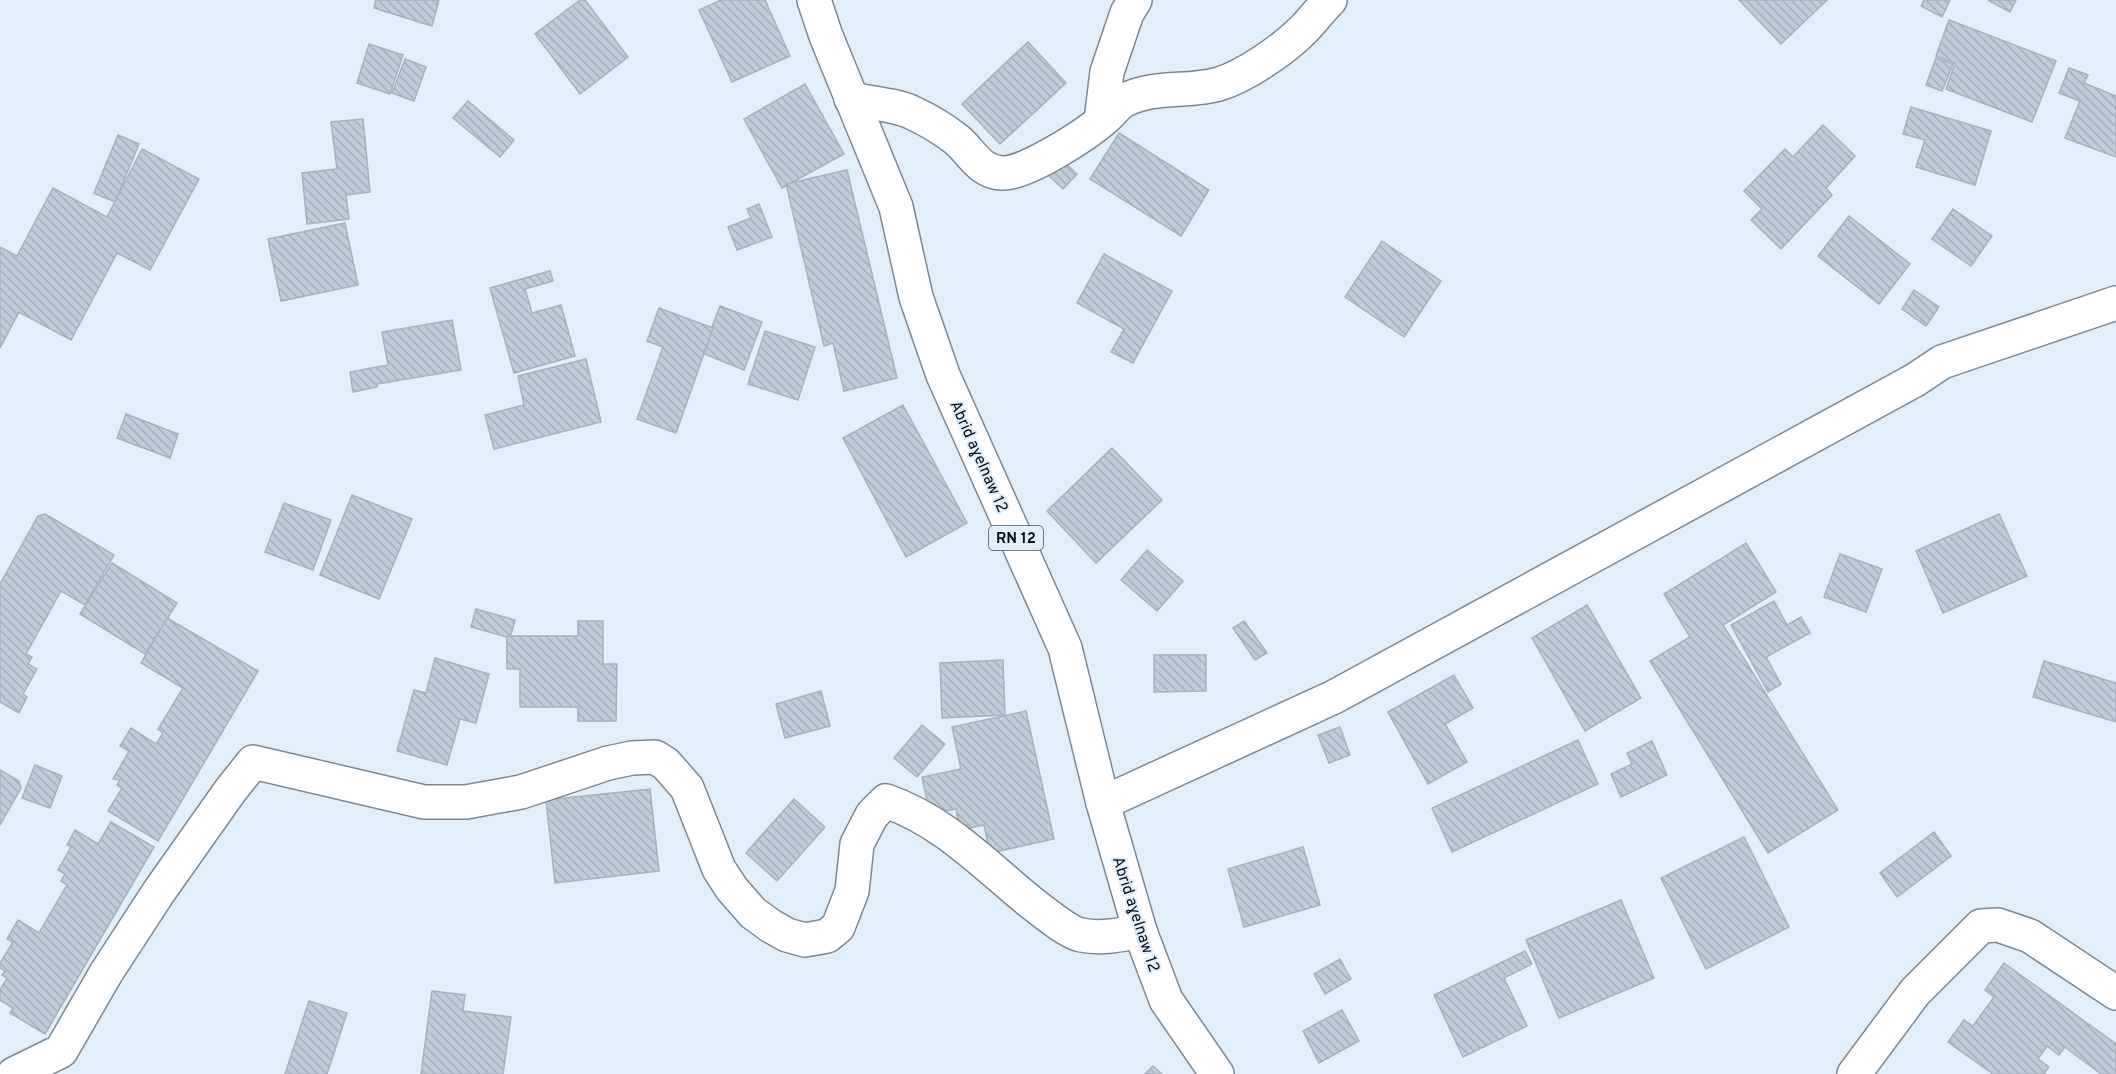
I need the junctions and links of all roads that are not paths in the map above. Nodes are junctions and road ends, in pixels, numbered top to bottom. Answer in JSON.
{"nodes":[{"id":1,"x":814,"y":0,"type":"edge"},
{"id":2,"x":1135,"y":0,"type":"edge"},
{"id":3,"x":1330,"y":0,"type":"edge"},
{"id":4,"x":851,"y":99,"type":"junction"},
{"id":5,"x":1101,"y":121,"type":"junction"},
{"id":6,"x":2116,"y":303,"type":"edge"},
{"id":7,"x":1103,"y":803,"type":"junction"},
{"id":8,"x":1140,"y":932,"type":"junction"},
{"id":9,"x":2116,"y":993,"type":"edge"},
{"id":10,"x":14,"y":1074,"type":"edge"},
{"id":11,"x":1217,"y":1074,"type":"edge"},
{"id":12,"x":1854,"y":1074,"type":"edge"}],
"edges":[{"from":1,"to":4,"type":"street","name":"Abrid aɣelnaw 12","number":"RN 12"},
{"from":2,"to":5,"type":"street"},
{"from":3,"to":5,"type":"street"},
{"from":4,"to":5,"type":"street"},
{"from":4,"to":7,"type":"street","name":"Abrid aɣelnaw 12","number":"RN 12"},
{"from":6,"to":7,"type":"street"},
{"from":7,"to":8,"type":"street","name":"Abrid aɣelnaw 12","number":"RN 12"},
{"from":8,"to":10,"type":"street"},
{"from":8,"to":11,"type":"street","name":"Abrid aɣelnaw 12","number":"RN 12"},
{"from":9,"to":12,"type":"street"}]}
